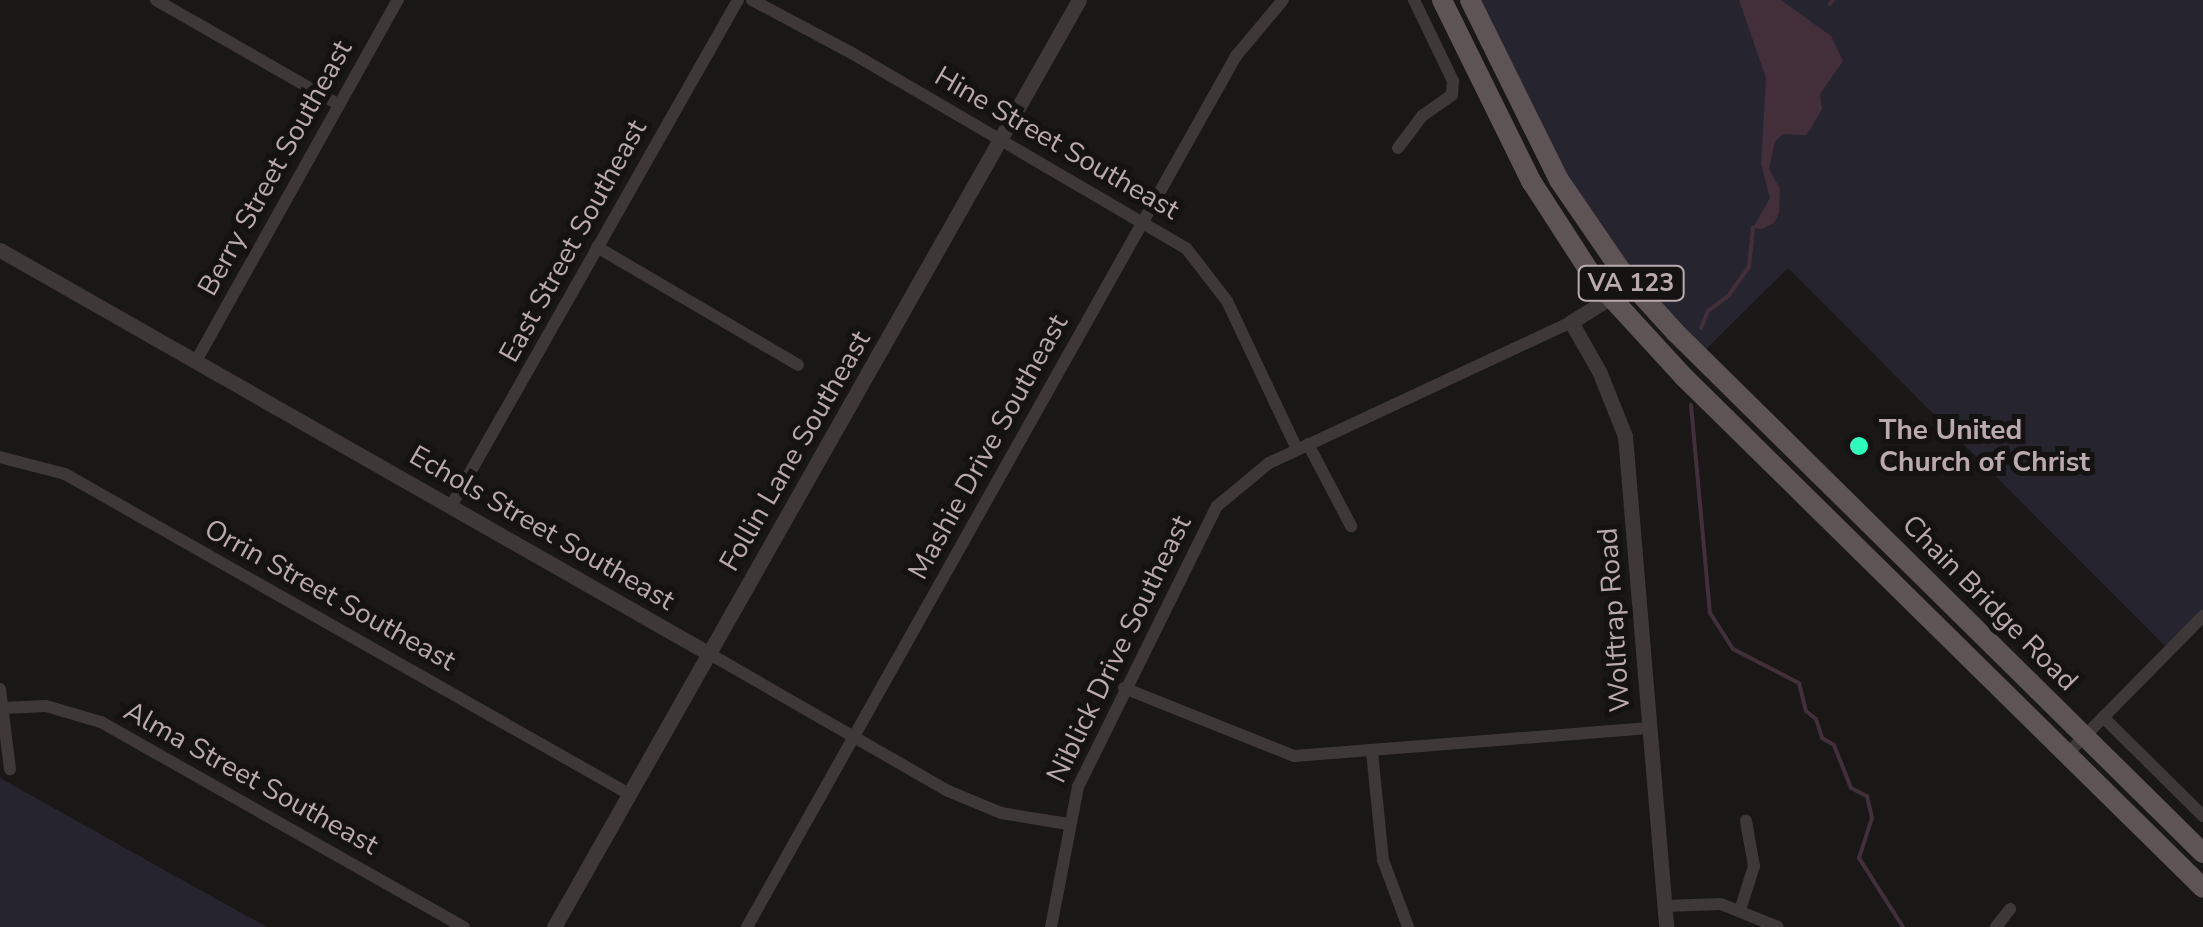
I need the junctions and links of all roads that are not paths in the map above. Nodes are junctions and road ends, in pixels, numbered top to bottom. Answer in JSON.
{"nodes":[{"id":1,"x":156,"y":0,"type":"edge"},
{"id":2,"x":398,"y":0,"type":"edge"},
{"id":3,"x":738,"y":0,"type":"edge"},
{"id":4,"x":752,"y":0,"type":"edge"},
{"id":5,"x":1080,"y":0,"type":"edge"},
{"id":6,"x":1283,"y":0,"type":"edge"},
{"id":7,"x":1414,"y":0,"type":"edge"},
{"id":8,"x":1442,"y":0,"type":"edge"},
{"id":9,"x":1470,"y":0,"type":"edge"},
{"id":10,"x":340,"y":105,"type":"junction"},
{"id":11,"x":1001,"y":139,"type":"junction"},
{"id":12,"x":1398,"y":148,"type":"dead end"},
{"id":13,"x":1144,"y":222,"type":"junction"},
{"id":14,"x":597,"y":247,"type":"junction"},
{"id":15,"x":0,"y":250,"type":"edge"},
{"id":16,"x":1632,"y":284,"type":"junction"},
{"id":17,"x":1612,"y":300,"type":"junction"},
{"id":18,"x":1571,"y":322,"type":"junction"},
{"id":19,"x":196,"y":361,"type":"junction"},
{"id":20,"x":798,"y":365,"type":"dead end"},
{"id":21,"x":1303,"y":446,"type":"junction"},
{"id":22,"x":0,"y":458,"type":"edge"},
{"id":23,"x":452,"y":506,"type":"junction"},
{"id":24,"x":1350,"y":526,"type":"dead end"},
{"id":25,"x":2203,"y":616,"type":"edge"},
{"id":26,"x":708,"y":653,"type":"junction"},
{"id":27,"x":1124,"y":688,"type":"junction"},
{"id":28,"x":0,"y":689,"type":"edge"},
{"id":29,"x":3,"y":708,"type":"junction"},
{"id":30,"x":2102,"y":717,"type":"junction"},
{"id":31,"x":1646,"y":728,"type":"junction"},
{"id":32,"x":855,"y":734,"type":"junction"},
{"id":33,"x":2084,"y":736,"type":"junction"},
{"id":34,"x":1372,"y":752,"type":"junction"},
{"id":35,"x":2067,"y":754,"type":"junction"},
{"id":36,"x":10,"y":769,"type":"dead end"},
{"id":37,"x":629,"y":794,"type":"junction"},
{"id":38,"x":2203,"y":816,"type":"edge"},
{"id":39,"x":1746,"y":821,"type":"dead end"},
{"id":40,"x":1068,"y":824,"type":"junction"},
{"id":41,"x":2203,"y":852,"type":"edge"},
{"id":42,"x":2203,"y":888,"type":"edge"},
{"id":43,"x":1664,"y":906,"type":"junction"},
{"id":44,"x":2010,"y":909,"type":"dead end"},
{"id":45,"x":1740,"y":910,"type":"junction"},
{"id":46,"x":464,"y":927,"type":"edge"},
{"id":47,"x":554,"y":927,"type":"edge"},
{"id":48,"x":747,"y":927,"type":"edge"},
{"id":49,"x":1050,"y":927,"type":"edge"},
{"id":50,"x":1408,"y":927,"type":"edge"},
{"id":51,"x":1666,"y":927,"type":"edge"},
{"id":52,"x":1778,"y":927,"type":"edge"},
{"id":53,"x":1996,"y":927,"type":"edge"}],
"edges":[{"from":1,"to":10,"type":"street"},
{"from":2,"to":10,"type":"street","name":"Berry Street Southeast"},
{"from":3,"to":14,"type":"street","name":"East Street Southeast"},
{"from":4,"to":11,"type":"street","name":"Hine Street Southeast"},
{"from":5,"to":11,"type":"street","name":"Follin Lane Southeast"},
{"from":6,"to":13,"type":"street","name":"Mashie Drive Southeast"},
{"from":7,"to":12,"type":"street"},
{"from":8,"to":17,"type":"main road","number":"VA 123"},
{"from":9,"to":16,"type":"main road","name":"Chain Bridge Road","number":"VA 123"},
{"from":10,"to":19,"type":"street","name":"Berry Street Southeast"},
{"from":11,"to":13,"type":"street","name":"Hine Street Southeast"},
{"from":11,"to":26,"type":"street","name":"Follin Lane Southeast"},
{"from":13,"to":21,"type":"street","name":"Hine Street Southeast"},
{"from":13,"to":32,"type":"street","name":"Mashie Drive Southeast"},
{"from":14,"to":20,"type":"street"},
{"from":14,"to":23,"type":"street","name":"East Street Southeast"},
{"from":15,"to":19,"type":"street","name":"Echols Street Southeast"},
{"from":16,"to":17,"type":"street","name":"Niblick Drive Southeast"},
{"from":16,"to":33,"type":"main road","name":"Chain Bridge Road","number":"VA 123"},
{"from":17,"to":18,"type":"street","name":"Niblick Drive Southeast"},
{"from":17,"to":35,"type":"main road","name":"Chain Bridge Road","number":"VA 123"},
{"from":18,"to":21,"type":"street","name":"Niblick Drive Southeast"},
{"from":18,"to":31,"type":"street","name":"Wolftrap Road"},
{"from":19,"to":23,"type":"street","name":"Echols Street Southeast"},
{"from":21,"to":24,"type":"street","name":"Hine Street Southeast"},
{"from":21,"to":27,"type":"street","name":"Niblick Drive Southeast"},
{"from":22,"to":37,"type":"street","name":"Orrin Street Southeast"},
{"from":23,"to":26,"type":"street","name":"Echols Street Southeast"},
{"from":25,"to":30,"type":"street"},
{"from":26,"to":32,"type":"street","name":"Echols Street Southeast"},
{"from":26,"to":37,"type":"street","name":"Follin Lane Southeast"},
{"from":27,"to":34,"type":"street"},
{"from":27,"to":40,"type":"street","name":"Niblick Drive Southeast"},
{"from":28,"to":29,"type":"street"},
{"from":29,"to":36,"type":"street"},
{"from":29,"to":46,"type":"street","name":"Alma Street Southeast"},
{"from":30,"to":33,"type":"street"},
{"from":30,"to":38,"type":"street"},
{"from":31,"to":34,"type":"street"},
{"from":31,"to":43,"type":"street","name":"Wolftrap Road"},
{"from":32,"to":40,"type":"street","name":"Echols Street Southeast"},
{"from":32,"to":48,"type":"street","name":"Mashie Drive Southeast"},
{"from":33,"to":35,"type":"street"},
{"from":33,"to":41,"type":"main road","name":"Chain Bridge Road","number":"VA 123"},
{"from":34,"to":50,"type":"street"},
{"from":35,"to":42,"type":"main road","name":"Chain Bridge Road","number":"VA 123"},
{"from":37,"to":47,"type":"street","name":"Follin Lane Southeast"},
{"from":39,"to":45,"type":"street"},
{"from":40,"to":49,"type":"street","name":"Niblick Drive Southeast"},
{"from":43,"to":45,"type":"street"},
{"from":43,"to":51,"type":"street","name":"Wolftrap Road"},
{"from":44,"to":53,"type":"street"},
{"from":45,"to":52,"type":"street"}]}
